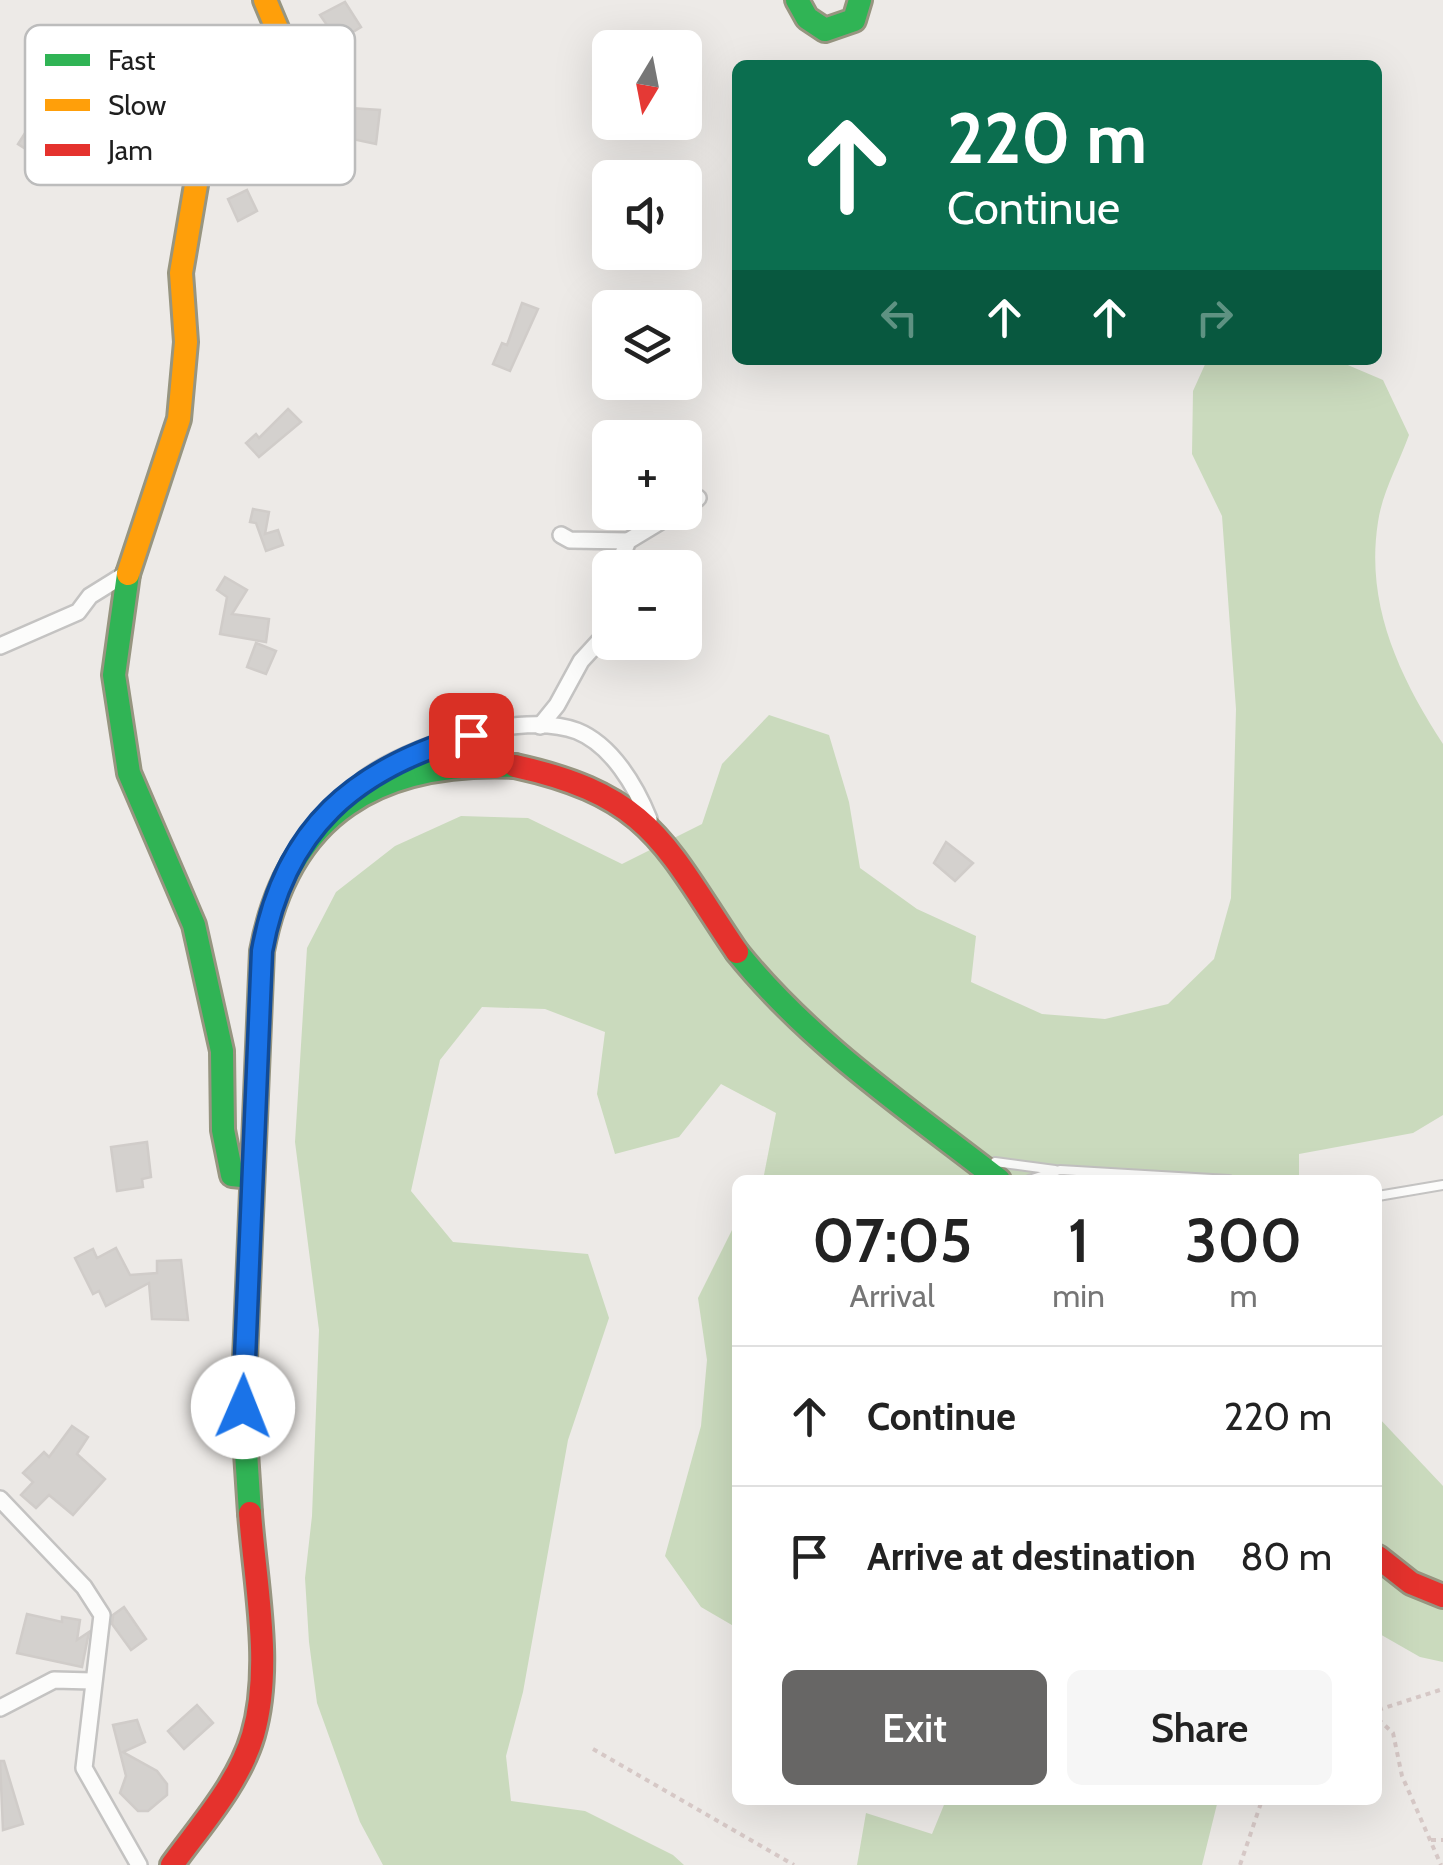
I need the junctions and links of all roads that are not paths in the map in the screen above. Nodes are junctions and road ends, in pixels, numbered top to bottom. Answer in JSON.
{"nodes":[{"id":1,"x":265,"y":0,"type":"edge"},
{"id":2,"x":797,"y":0,"type":"edge"},
{"id":3,"x":860,"y":0,"type":"edge"},
{"id":4,"x":275,"y":25,"type":"edge"},
{"id":5,"x":196,"y":185,"type":"edge"},
{"id":6,"x":645,"y":530,"type":"edge"},
{"id":7,"x":560,"y":535,"type":"dead end"},
{"id":8,"x":628,"y":540,"type":"junction"},
{"id":9,"x":624,"y":550,"type":"edge"},
{"id":10,"x":127,"y":573,"type":"junction"},
{"id":11,"x":0,"y":646,"type":"edge"},
{"id":12,"x":592,"y":648,"type":"edge"},
{"id":13,"x":540,"y":726,"type":"junction"},
{"id":14,"x":652,"y":828,"type":"junction"},
{"id":15,"x":306,"y":840,"type":"junction"},
{"id":16,"x":962,"y":1151,"type":"junction"},
{"id":17,"x":1060,"y":1170,"type":"junction"},
{"id":18,"x":993,"y":1175,"type":"edge"},
{"id":19,"x":1044,"y":1175,"type":"edge"},
{"id":20,"x":1102,"y":1175,"type":"edge"},
{"id":21,"x":252,"y":1177,"type":"junction"},
{"id":22,"x":1443,"y":1186,"type":"edge"},
{"id":23,"x":1382,"y":1195,"type":"edge"},
{"id":24,"x":0,"y":1499,"type":"edge"},
{"id":25,"x":1382,"y":1561,"type":"edge"},
{"id":26,"x":1443,"y":1596,"type":"edge"},
{"id":27,"x":92,"y":1681,"type":"junction"},
{"id":28,"x":0,"y":1708,"type":"edge"},
{"id":29,"x":139,"y":1865,"type":"edge"},
{"id":30,"x":172,"y":1865,"type":"edge"}],
"edges":[{"from":1,"to":4,"type":"main road"},
{"from":2,"to":3,"type":"main road"},
{"from":5,"to":10,"type":"main road"},
{"from":6,"to":8,"type":"street"},
{"from":7,"to":8,"type":"street"},
{"from":8,"to":9,"type":"street"},
{"from":10,"to":11,"type":"street"},
{"from":10,"to":21,"type":"main road"},
{"from":12,"to":13,"type":"street"},
{"from":13,"to":14,"type":"street"},
{"from":13,"to":15,"type":"street"},
{"from":14,"to":15,"type":"main road"},
{"from":14,"to":16,"type":"main road"},
{"from":15,"to":21,"type":"main road"},
{"from":16,"to":17,"type":"lane"},
{"from":16,"to":18,"type":"main road"},
{"from":17,"to":19,"type":"lane"},
{"from":17,"to":20,"type":"lane"},
{"from":21,"to":30,"type":"main road"},
{"from":22,"to":23,"type":"lane"},
{"from":24,"to":27,"type":"street"},
{"from":25,"to":26,"type":"main road"},
{"from":27,"to":28,"type":"street"},
{"from":27,"to":29,"type":"street"}]}
